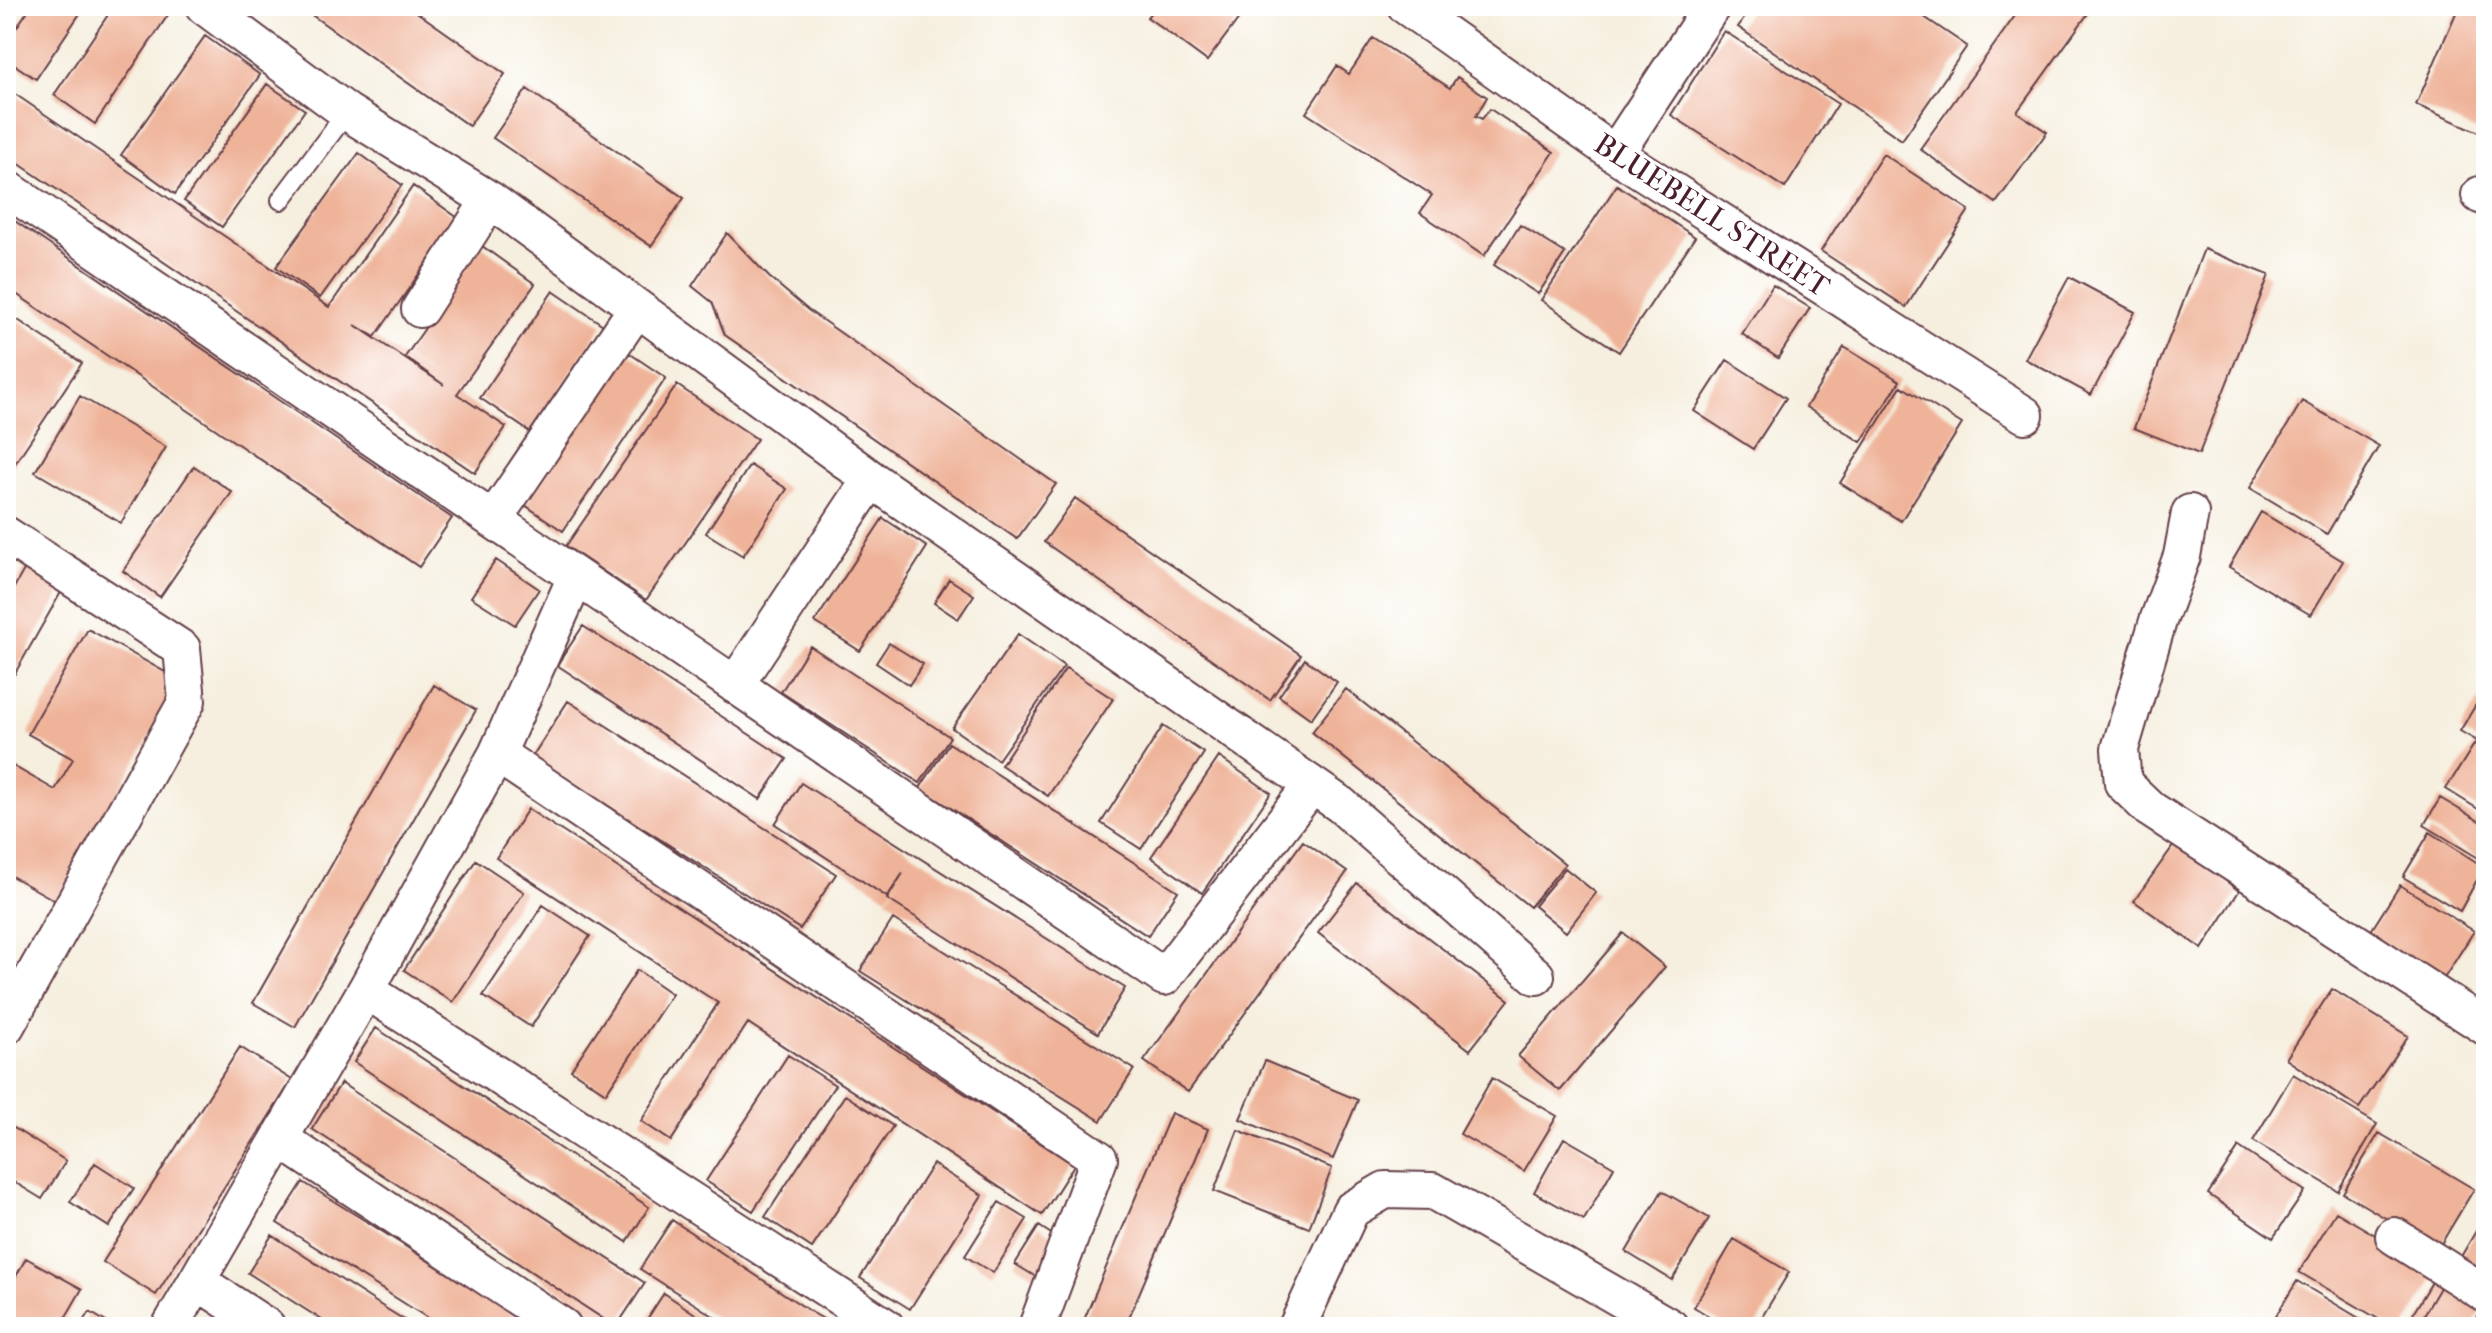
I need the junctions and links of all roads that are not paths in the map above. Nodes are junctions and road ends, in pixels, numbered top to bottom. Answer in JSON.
{"nodes":[{"id":1,"x":204,"y":6,"type":"edge"},
{"id":2,"x":1406,"y":6,"type":"edge"},
{"id":3,"x":1712,"y":6,"type":"edge"},
{"id":4,"x":347,"y":112,"type":"junction"},
{"id":5,"x":1615,"y":154,"type":"junction"},
{"id":6,"x":6,"y":188,"type":"edge"},
{"id":7,"x":281,"y":200,"type":"dead end"},
{"id":8,"x":490,"y":200,"type":"junction"},
{"id":9,"x":637,"y":308,"type":"junction"},
{"id":10,"x":420,"y":309,"type":"dead end"},
{"id":11,"x":2025,"y":415,"type":"dead end"},
{"id":12,"x":871,"y":479,"type":"junction"},
{"id":13,"x":2190,"y":513,"type":"dead end"},
{"id":14,"x":493,"y":520,"type":"junction"},
{"id":15,"x":6,"y":535,"type":"edge"},
{"id":16,"x":576,"y":577,"type":"junction"},
{"id":17,"x":735,"y":685,"type":"junction"},
{"id":18,"x":497,"y":754,"type":"junction"},
{"id":19,"x":1312,"y":785,"type":"junction"},
{"id":20,"x":1536,"y":976,"type":"dead end"},
{"id":21,"x":366,"y":990,"type":"junction"},
{"id":22,"x":6,"y":1026,"type":"edge"},
{"id":23,"x":2486,"y":1027,"type":"edge"},
{"id":24,"x":280,"y":1139,"type":"junction"},
{"id":25,"x":2394,"y":1236,"type":"dead end"},
{"id":26,"x":197,"y":1281,"type":"junction"},
{"id":27,"x":2486,"y":1294,"type":"edge"},
{"id":28,"x":1632,"y":1318,"type":"edge"},
{"id":29,"x":170,"y":1327,"type":"edge"},
{"id":30,"x":267,"y":1327,"type":"edge"},
{"id":31,"x":563,"y":1327,"type":"edge"},
{"id":32,"x":886,"y":1327,"type":"edge"},
{"id":33,"x":1037,"y":1327,"type":"edge"},
{"id":34,"x":1297,"y":1327,"type":"edge"},
{"id":35,"x":1670,"y":1327,"type":"edge"}],
"edges":[{"from":1,"to":4,"type":"street"},
{"from":2,"to":5,"type":"street","name":"BLUEBELL STREET"},
{"from":3,"to":5,"type":"street"},
{"from":4,"to":7,"type":"lane"},
{"from":4,"to":8,"type":"street"},
{"from":5,"to":11,"type":"street","name":"BLUEBELL STREET"},
{"from":6,"to":14,"type":"street"},
{"from":8,"to":9,"type":"street"},
{"from":8,"to":10,"type":"street"},
{"from":9,"to":12,"type":"street"},
{"from":9,"to":14,"type":"street"},
{"from":12,"to":17,"type":"street"},
{"from":12,"to":19,"type":"street"},
{"from":13,"to":23,"type":"street"},
{"from":14,"to":16,"type":"street"},
{"from":15,"to":22,"type":"street"},
{"from":16,"to":17,"type":"street"},
{"from":16,"to":18,"type":"street"},
{"from":17,"to":19,"type":"street"},
{"from":18,"to":21,"type":"street"},
{"from":18,"to":33,"type":"street"},
{"from":19,"to":20,"type":"street"},
{"from":21,"to":24,"type":"street"},
{"from":21,"to":32,"type":"street"},
{"from":24,"to":26,"type":"street"},
{"from":24,"to":31,"type":"street"},
{"from":25,"to":27,"type":"street"},
{"from":26,"to":29,"type":"street"},
{"from":26,"to":30,"type":"street"},
{"from":28,"to":34,"type":"street"},
{"from":28,"to":35,"type":"street"}]}
